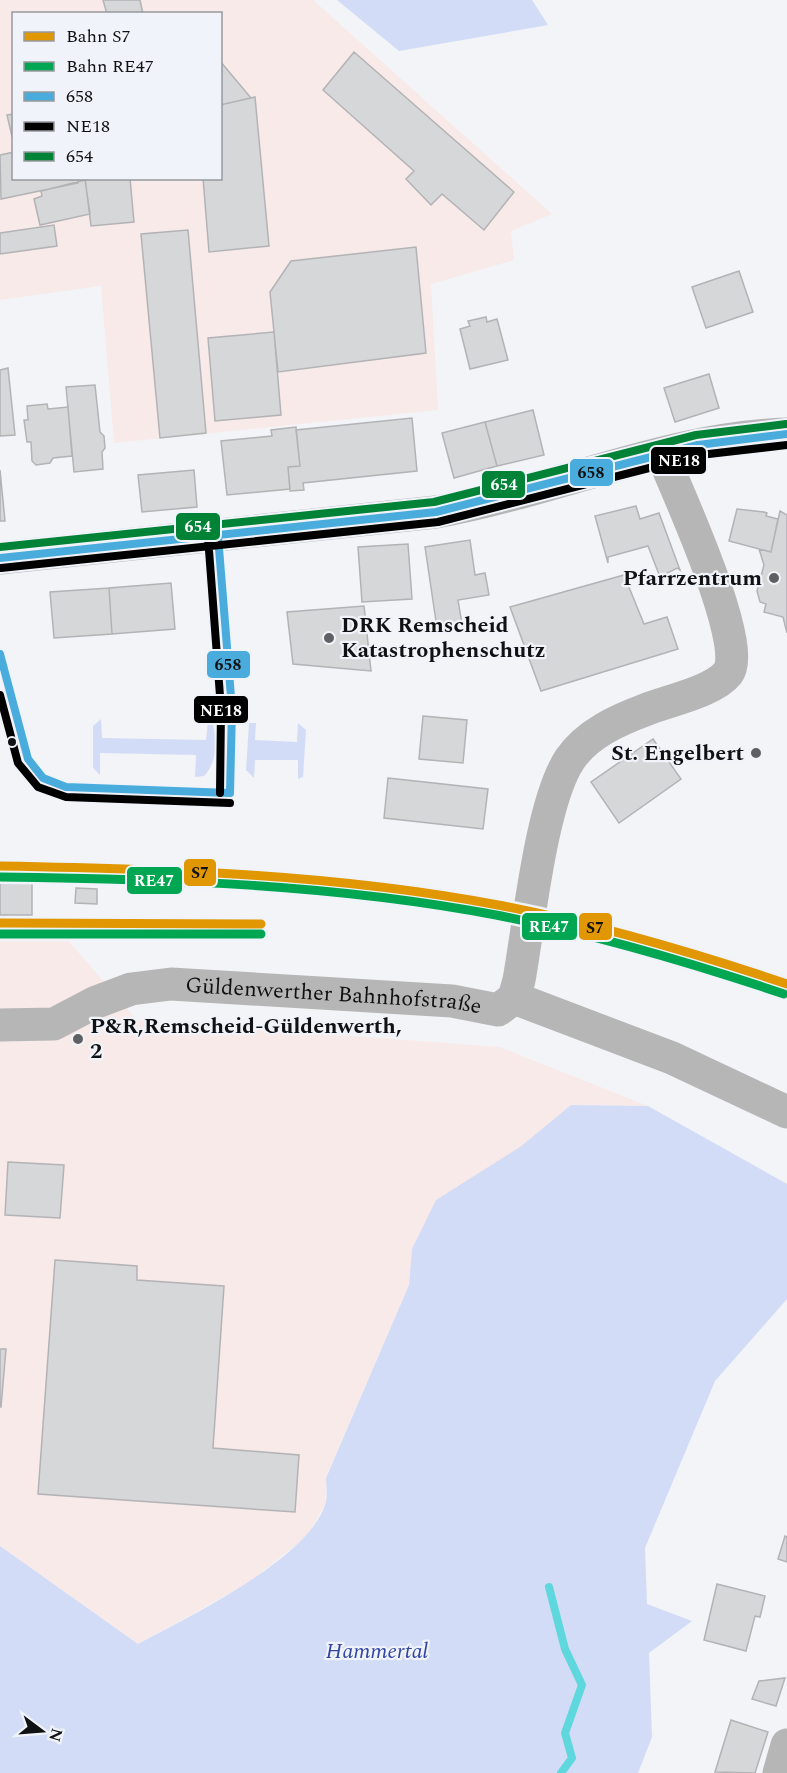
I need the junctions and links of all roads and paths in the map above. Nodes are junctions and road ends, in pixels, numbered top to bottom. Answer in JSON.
{"nodes":[{"id":1,"x":787,"y":434,"type":"edge"},
{"id":2,"x":662,"y":454,"type":"junction"},
{"id":3,"x":0,"y":558,"type":"edge"},
{"id":4,"x":514,"y":998,"type":"junction"},
{"id":5,"x":0,"y":1025,"type":"edge"},
{"id":6,"x":787,"y":1112,"type":"edge"},
{"id":7,"x":787,"y":1745,"type":"edge"},
{"id":8,"x":779,"y":1773,"type":"edge"}],
"edges":[{"from":1,"to":2,"type":"main road"},
{"from":2,"to":3,"type":"main road"},
{"from":2,"to":4,"type":"street","name":"Güldenwerther Bahnhofstraße"},
{"from":4,"to":5,"type":"street","name":"Güldenwerther Bahnhofstraße"},
{"from":4,"to":6,"type":"street"},
{"from":7,"to":8,"type":"street"}]}
